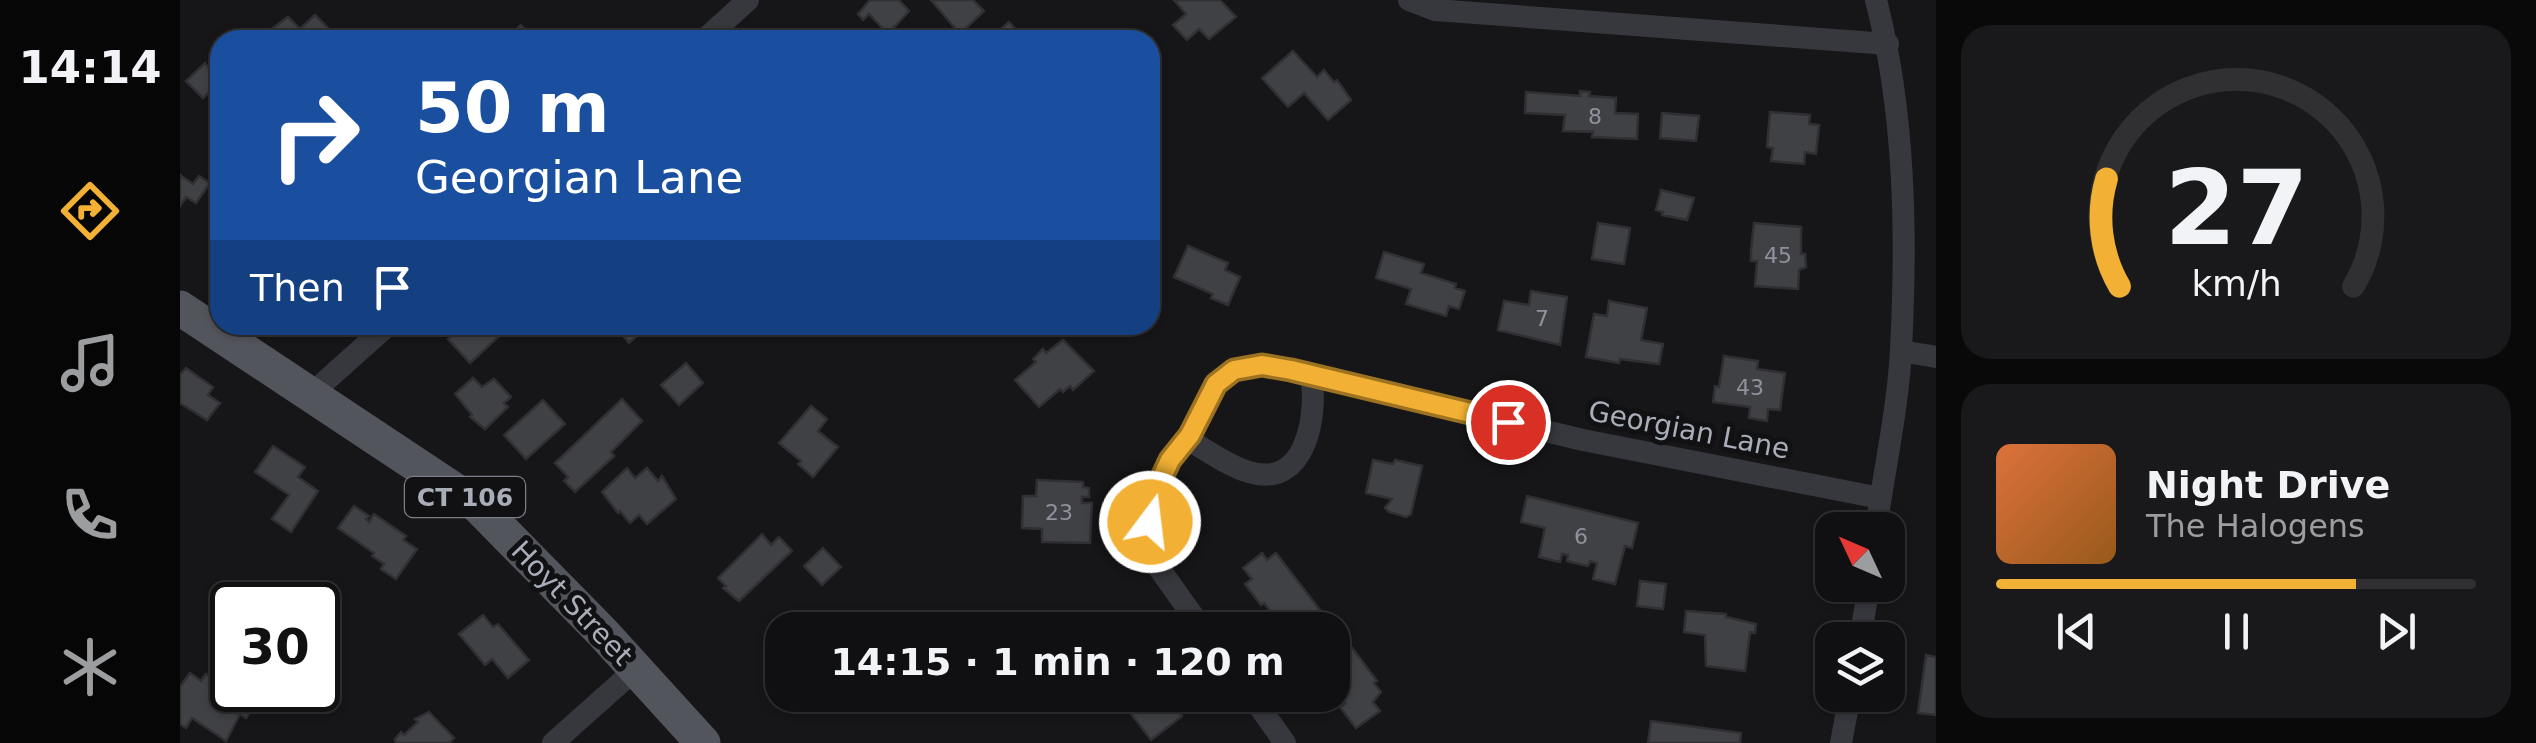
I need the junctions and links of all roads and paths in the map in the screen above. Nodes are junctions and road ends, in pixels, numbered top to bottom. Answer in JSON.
{"nodes":[{"id":1,"x":748,"y":0,"type":"edge"},
{"id":2,"x":1409,"y":0,"type":"edge"},
{"id":3,"x":1876,"y":0,"type":"edge"},
{"id":4,"x":715,"y":30,"type":"edge"},
{"id":5,"x":1888,"y":44,"type":"junction"},
{"id":6,"x":180,"y":308,"type":"edge"},
{"id":7,"x":210,"y":328,"type":"edge"},
{"id":8,"x":221,"y":335,"type":"edge"},
{"id":9,"x":377,"y":335,"type":"edge"},
{"id":10,"x":1901,"y":351,"type":"junction"},
{"id":11,"x":1936,"y":358,"type":"edge"},
{"id":12,"x":1311,"y":374,"type":"junction"},
{"id":13,"x":312,"y":394,"type":"junction"},
{"id":14,"x":1187,"y":439,"type":"junction"},
{"id":15,"x":1880,"y":498,"type":"junction"},
{"id":16,"x":1878,"y":512,"type":"edge"},
{"id":17,"x":1191,"y":612,"type":"edge"},
{"id":18,"x":636,"y":669,"type":"junction"},
{"id":19,"x":1262,"y":712,"type":"edge"},
{"id":20,"x":1847,"y":712,"type":"edge"},
{"id":21,"x":552,"y":743,"type":"edge"},
{"id":22,"x":703,"y":743,"type":"edge"},
{"id":23,"x":1285,"y":743,"type":"edge"},
{"id":24,"x":1842,"y":743,"type":"edge"}],
"edges":[{"from":1,"to":4,"type":"street"},
{"from":2,"to":5,"type":"street"},
{"from":3,"to":5,"type":"street"},
{"from":5,"to":10,"type":"street"},
{"from":6,"to":7,"type":"main road","name":"Hoyt Street","number":"CT 106"},
{"from":8,"to":13,"type":"main road","name":"Hoyt Street","number":"CT 106"},
{"from":9,"to":13,"type":"street"},
{"from":10,"to":11,"type":"street"},
{"from":10,"to":15,"type":"street"},
{"from":12,"to":14,"type":"street","name":"Georgian Lane"},
{"from":12,"to":14,"type":"street"},
{"from":12,"to":15,"type":"street","name":"Georgian Lane"},
{"from":13,"to":18,"type":"main road","name":"Hoyt Street","number":"CT 106"},
{"from":14,"to":17,"type":"street","name":"Georgian Lane"},
{"from":15,"to":16,"type":"street"},
{"from":18,"to":21,"type":"street"},
{"from":18,"to":22,"type":"main road","name":"Hoyt Street","number":"CT 106"},
{"from":19,"to":23,"type":"street"},
{"from":20,"to":24,"type":"street"}]}
